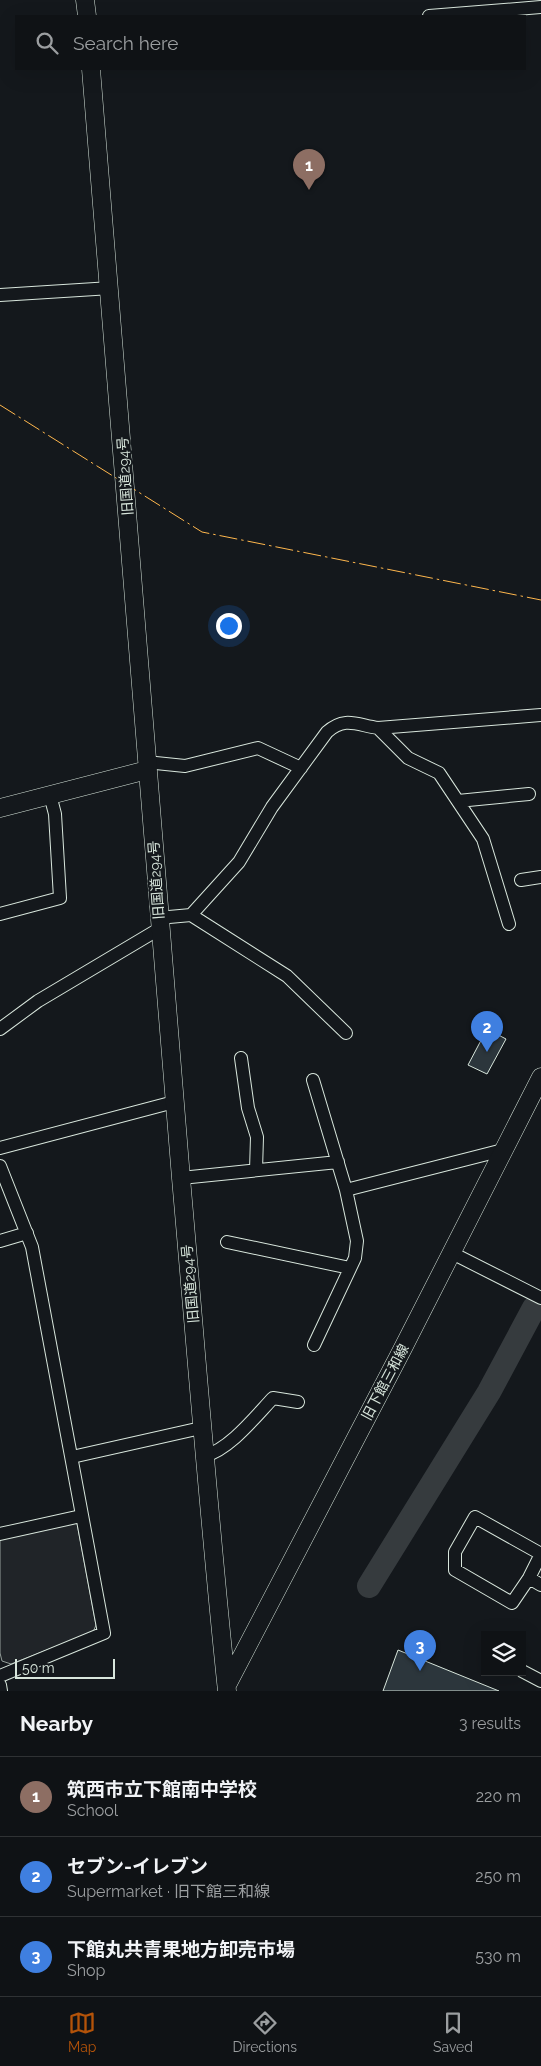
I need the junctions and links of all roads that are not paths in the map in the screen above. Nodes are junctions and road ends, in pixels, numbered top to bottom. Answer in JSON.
{"nodes":[{"id":1,"x":85,"y":0,"type":"edge"},
{"id":2,"x":541,"y":7,"type":"edge"},
{"id":3,"x":86,"y":15,"type":"edge"},
{"id":4,"x":441,"y":15,"type":"edge"},
{"id":5,"x":91,"y":70,"type":"edge"},
{"id":6,"x":111,"y":288,"type":"junction"},
{"id":7,"x":0,"y":295,"type":"edge"},
{"id":8,"x":541,"y":715,"type":"edge"},
{"id":9,"x":378,"y":728,"type":"junction"},
{"id":10,"x":146,"y":766,"type":"junction"},
{"id":11,"x":301,"y":768,"type":"junction"},
{"id":12,"x":529,"y":794,"type":"dead end"},
{"id":13,"x":50,"y":795,"type":"junction"},
{"id":14,"x":458,"y":801,"type":"junction"},
{"id":15,"x":0,"y":808,"type":"edge"},
{"id":16,"x":541,"y":877,"type":"edge"},
{"id":17,"x":521,"y":880,"type":"dead end"},
{"id":18,"x":0,"y":914,"type":"edge"},
{"id":19,"x":192,"y":914,"type":"junction"},
{"id":20,"x":159,"y":924,"type":"junction"},
{"id":21,"x":510,"y":924,"type":"dead end"},
{"id":22,"x":0,"y":1029,"type":"edge"},
{"id":23,"x":346,"y":1033,"type":"dead end"},
{"id":24,"x":241,"y":1058,"type":"dead end"},
{"id":25,"x":541,"y":1077,"type":"edge"},
{"id":26,"x":313,"y":1080,"type":"dead end"},
{"id":27,"x":174,"y":1102,"type":"junction"},
{"id":28,"x":0,"y":1148,"type":"edge"},
{"id":29,"x":503,"y":1150,"type":"junction"},
{"id":30,"x":338,"y":1162,"type":"junction"},
{"id":31,"x":0,"y":1166,"type":"edge"},
{"id":32,"x":256,"y":1170,"type":"junction"},
{"id":33,"x":181,"y":1178,"type":"junction"},
{"id":34,"x":346,"y":1190,"type":"junction"},
{"id":35,"x":27,"y":1233,"type":"junction"},
{"id":36,"x":0,"y":1241,"type":"edge"},
{"id":37,"x":227,"y":1242,"type":"dead end"},
{"id":38,"x":450,"y":1252,"type":"junction"},
{"id":39,"x":350,"y":1268,"type":"junction"},
{"id":40,"x":541,"y":1298,"type":"edge"},
{"id":41,"x":314,"y":1345,"type":"dead end"},
{"id":42,"x":298,"y":1402,"type":"dead end"},
{"id":43,"x":201,"y":1428,"type":"junction"},
{"id":44,"x":204,"y":1456,"type":"junction"},
{"id":45,"x":72,"y":1457,"type":"junction"},
{"id":46,"x":81,"y":1516,"type":"junction"},
{"id":47,"x":0,"y":1534,"type":"edge"},
{"id":48,"x":529,"y":1578,"type":"junction"},
{"id":49,"x":541,"y":1585,"type":"edge"},
{"id":50,"x":526,"y":1673,"type":"edge"},
{"id":51,"x":0,"y":1676,"type":"edge"},
{"id":52,"x":541,"y":1681,"type":"edge"},
{"id":53,"x":0,"y":1685,"type":"edge"},
{"id":54,"x":227,"y":1688,"type":"edge"},
{"id":55,"x":1,"y":1691,"type":"edge"}],
"edges":[{"from":1,"to":3,"type":"street"},
{"from":2,"to":4,"type":"street"},
{"from":5,"to":6,"type":"street","name":"旧国道294号"},
{"from":6,"to":7,"type":"street"},
{"from":6,"to":10,"type":"street","name":"旧国道294号"},
{"from":8,"to":9,"type":"street"},
{"from":9,"to":11,"type":"street"},
{"from":9,"to":14,"type":"street"},
{"from":10,"to":11,"type":"street"},
{"from":10,"to":13,"type":"street"},
{"from":10,"to":20,"type":"street","name":"旧国道294号"},
{"from":11,"to":19,"type":"street"},
{"from":12,"to":14,"type":"street"},
{"from":13,"to":15,"type":"street"},
{"from":13,"to":18,"type":"street"},
{"from":14,"to":21,"type":"street"},
{"from":16,"to":17,"type":"street"},
{"from":19,"to":20,"type":"street"},
{"from":19,"to":23,"type":"street"},
{"from":20,"to":22,"type":"street"},
{"from":20,"to":27,"type":"street","name":"旧国道294号"},
{"from":24,"to":32,"type":"street"},
{"from":25,"to":29,"type":"street","name":"旧下館三和線"},
{"from":26,"to":30,"type":"street"},
{"from":27,"to":28,"type":"street"},
{"from":27,"to":33,"type":"street","name":"旧国道294号"},
{"from":29,"to":34,"type":"street"},
{"from":29,"to":38,"type":"street","name":"旧下館三和線"},
{"from":30,"to":32,"type":"street"},
{"from":30,"to":34,"type":"street"},
{"from":31,"to":35,"type":"street"},
{"from":32,"to":33,"type":"street"},
{"from":33,"to":43,"type":"street","name":"旧国道294号"},
{"from":34,"to":39,"type":"street"},
{"from":35,"to":36,"type":"street"},
{"from":35,"to":45,"type":"street"},
{"from":37,"to":39,"type":"street"},
{"from":38,"to":40,"type":"street"},
{"from":38,"to":54,"type":"street","name":"旧下館三和線"},
{"from":39,"to":41,"type":"street"},
{"from":42,"to":44,"type":"street"},
{"from":43,"to":44,"type":"street","name":"旧国道294号"},
{"from":43,"to":45,"type":"street"},
{"from":44,"to":54,"type":"street","name":"旧国道294号"},
{"from":45,"to":46,"type":"street"},
{"from":46,"to":47,"type":"street"},
{"from":46,"to":51,"type":"street"},
{"from":48,"to":48,"type":"street"},
{"from":48,"to":49,"type":"street"},
{"from":50,"to":52,"type":"street"},
{"from":53,"to":55,"type":"street"}]}
